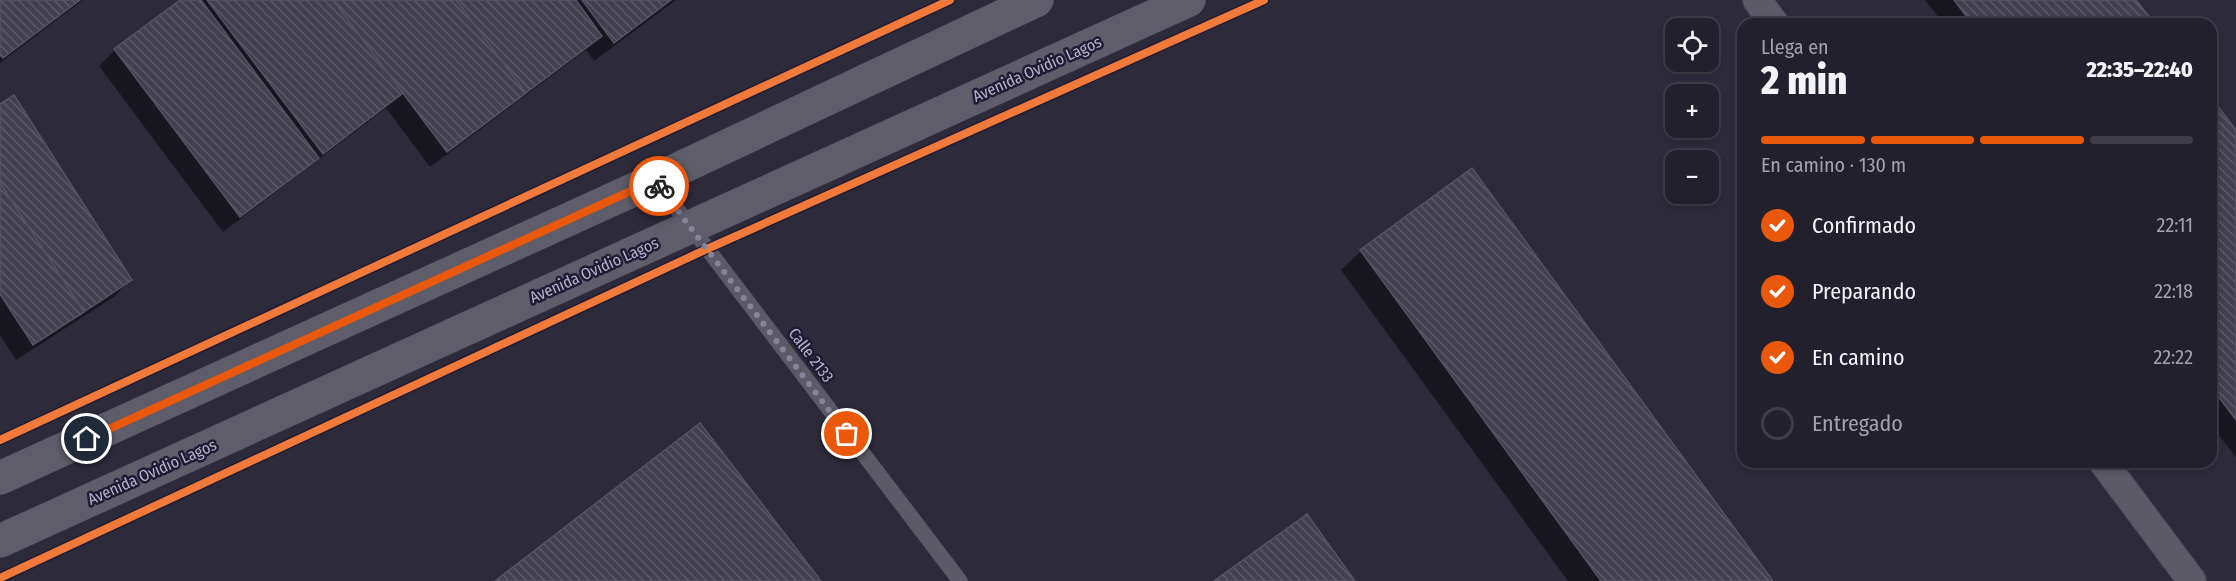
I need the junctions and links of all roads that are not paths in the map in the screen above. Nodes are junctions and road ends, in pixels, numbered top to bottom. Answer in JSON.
{"nodes":[{"id":1,"x":1037,"y":0,"type":"edge"},
{"id":2,"x":1189,"y":0,"type":"edge"},
{"id":3,"x":1756,"y":0,"type":"edge"},
{"id":4,"x":1770,"y":18,"type":"edge"},
{"id":5,"x":655,"y":180,"type":"junction"},
{"id":6,"x":690,"y":227,"type":"junction"},
{"id":7,"x":2107,"y":468,"type":"edge"},
{"id":8,"x":0,"y":478,"type":"edge"},
{"id":9,"x":0,"y":541,"type":"edge"},
{"id":10,"x":960,"y":581,"type":"edge"},
{"id":11,"x":2192,"y":581,"type":"edge"}],
"edges":[{"from":1,"to":5,"type":"main road"},
{"from":2,"to":6,"type":"main road","name":"Avenida Ovidio Lagos"},
{"from":3,"to":4,"type":"street"},
{"from":5,"to":6,"type":"lane","name":"Calle 2133"},
{"from":5,"to":8,"type":"main road"},
{"from":6,"to":9,"type":"main road","name":"Avenida Ovidio Lagos"},
{"from":6,"to":10,"type":"lane","name":"Calle 2133"},
{"from":7,"to":11,"type":"street"}]}
